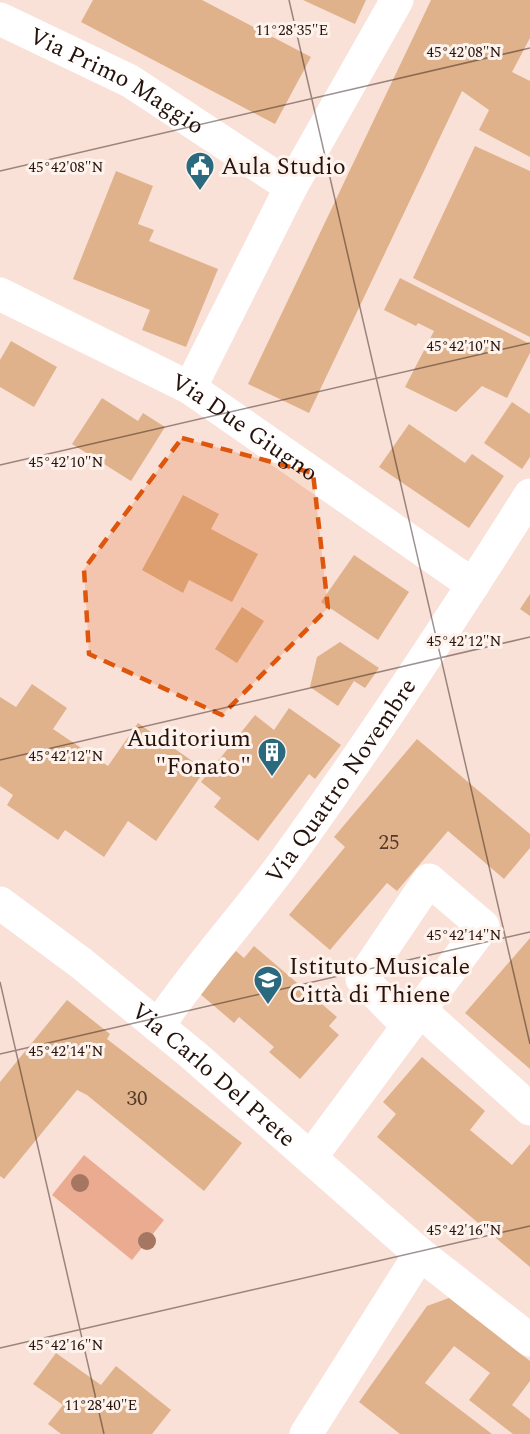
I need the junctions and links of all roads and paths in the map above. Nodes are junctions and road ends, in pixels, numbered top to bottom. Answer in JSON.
{"nodes":[{"id":1,"x":397,"y":0,"type":"edge"},
{"id":2,"x":0,"y":19,"type":"edge"},
{"id":3,"x":291,"y":187,"type":"junction"},
{"id":4,"x":0,"y":294,"type":"edge"},
{"id":5,"x":190,"y":388,"type":"junction"},
{"id":6,"x":530,"y":495,"type":"edge"},
{"id":7,"x":473,"y":585,"type":"junction"},
{"id":8,"x":0,"y":903,"type":"edge"},
{"id":9,"x":158,"y":1026,"type":"junction"},
{"id":10,"x":530,"y":1109,"type":"edge"},
{"id":11,"x":311,"y":1157,"type":"junction"},
{"id":12,"x":420,"y":1254,"type":"junction"},
{"id":13,"x":530,"y":1340,"type":"edge"},
{"id":14,"x":306,"y":1434,"type":"edge"}],
"edges":[{"from":1,"to":3,"type":"street"},
{"from":2,"to":3,"type":"street","name":"Via Primo Maggio"},
{"from":3,"to":5,"type":"street"},
{"from":4,"to":5,"type":"street","name":"Via Due Giugno"},
{"from":5,"to":7,"type":"street","name":"Via Due Giugno"},
{"from":6,"to":7,"type":"street","name":"Via Quattro Novembre"},
{"from":7,"to":9,"type":"street","name":"Via Quattro Novembre"},
{"from":8,"to":9,"type":"street","name":"Via Carlo Del Prete"},
{"from":9,"to":11,"type":"street","name":"Via Carlo Del Prete"},
{"from":10,"to":11,"type":"street"},
{"from":11,"to":12,"type":"street","name":"Via Carlo Del Prete"},
{"from":12,"to":13,"type":"street","name":"Via Carlo Del Prete"},
{"from":12,"to":14,"type":"street"}]}
